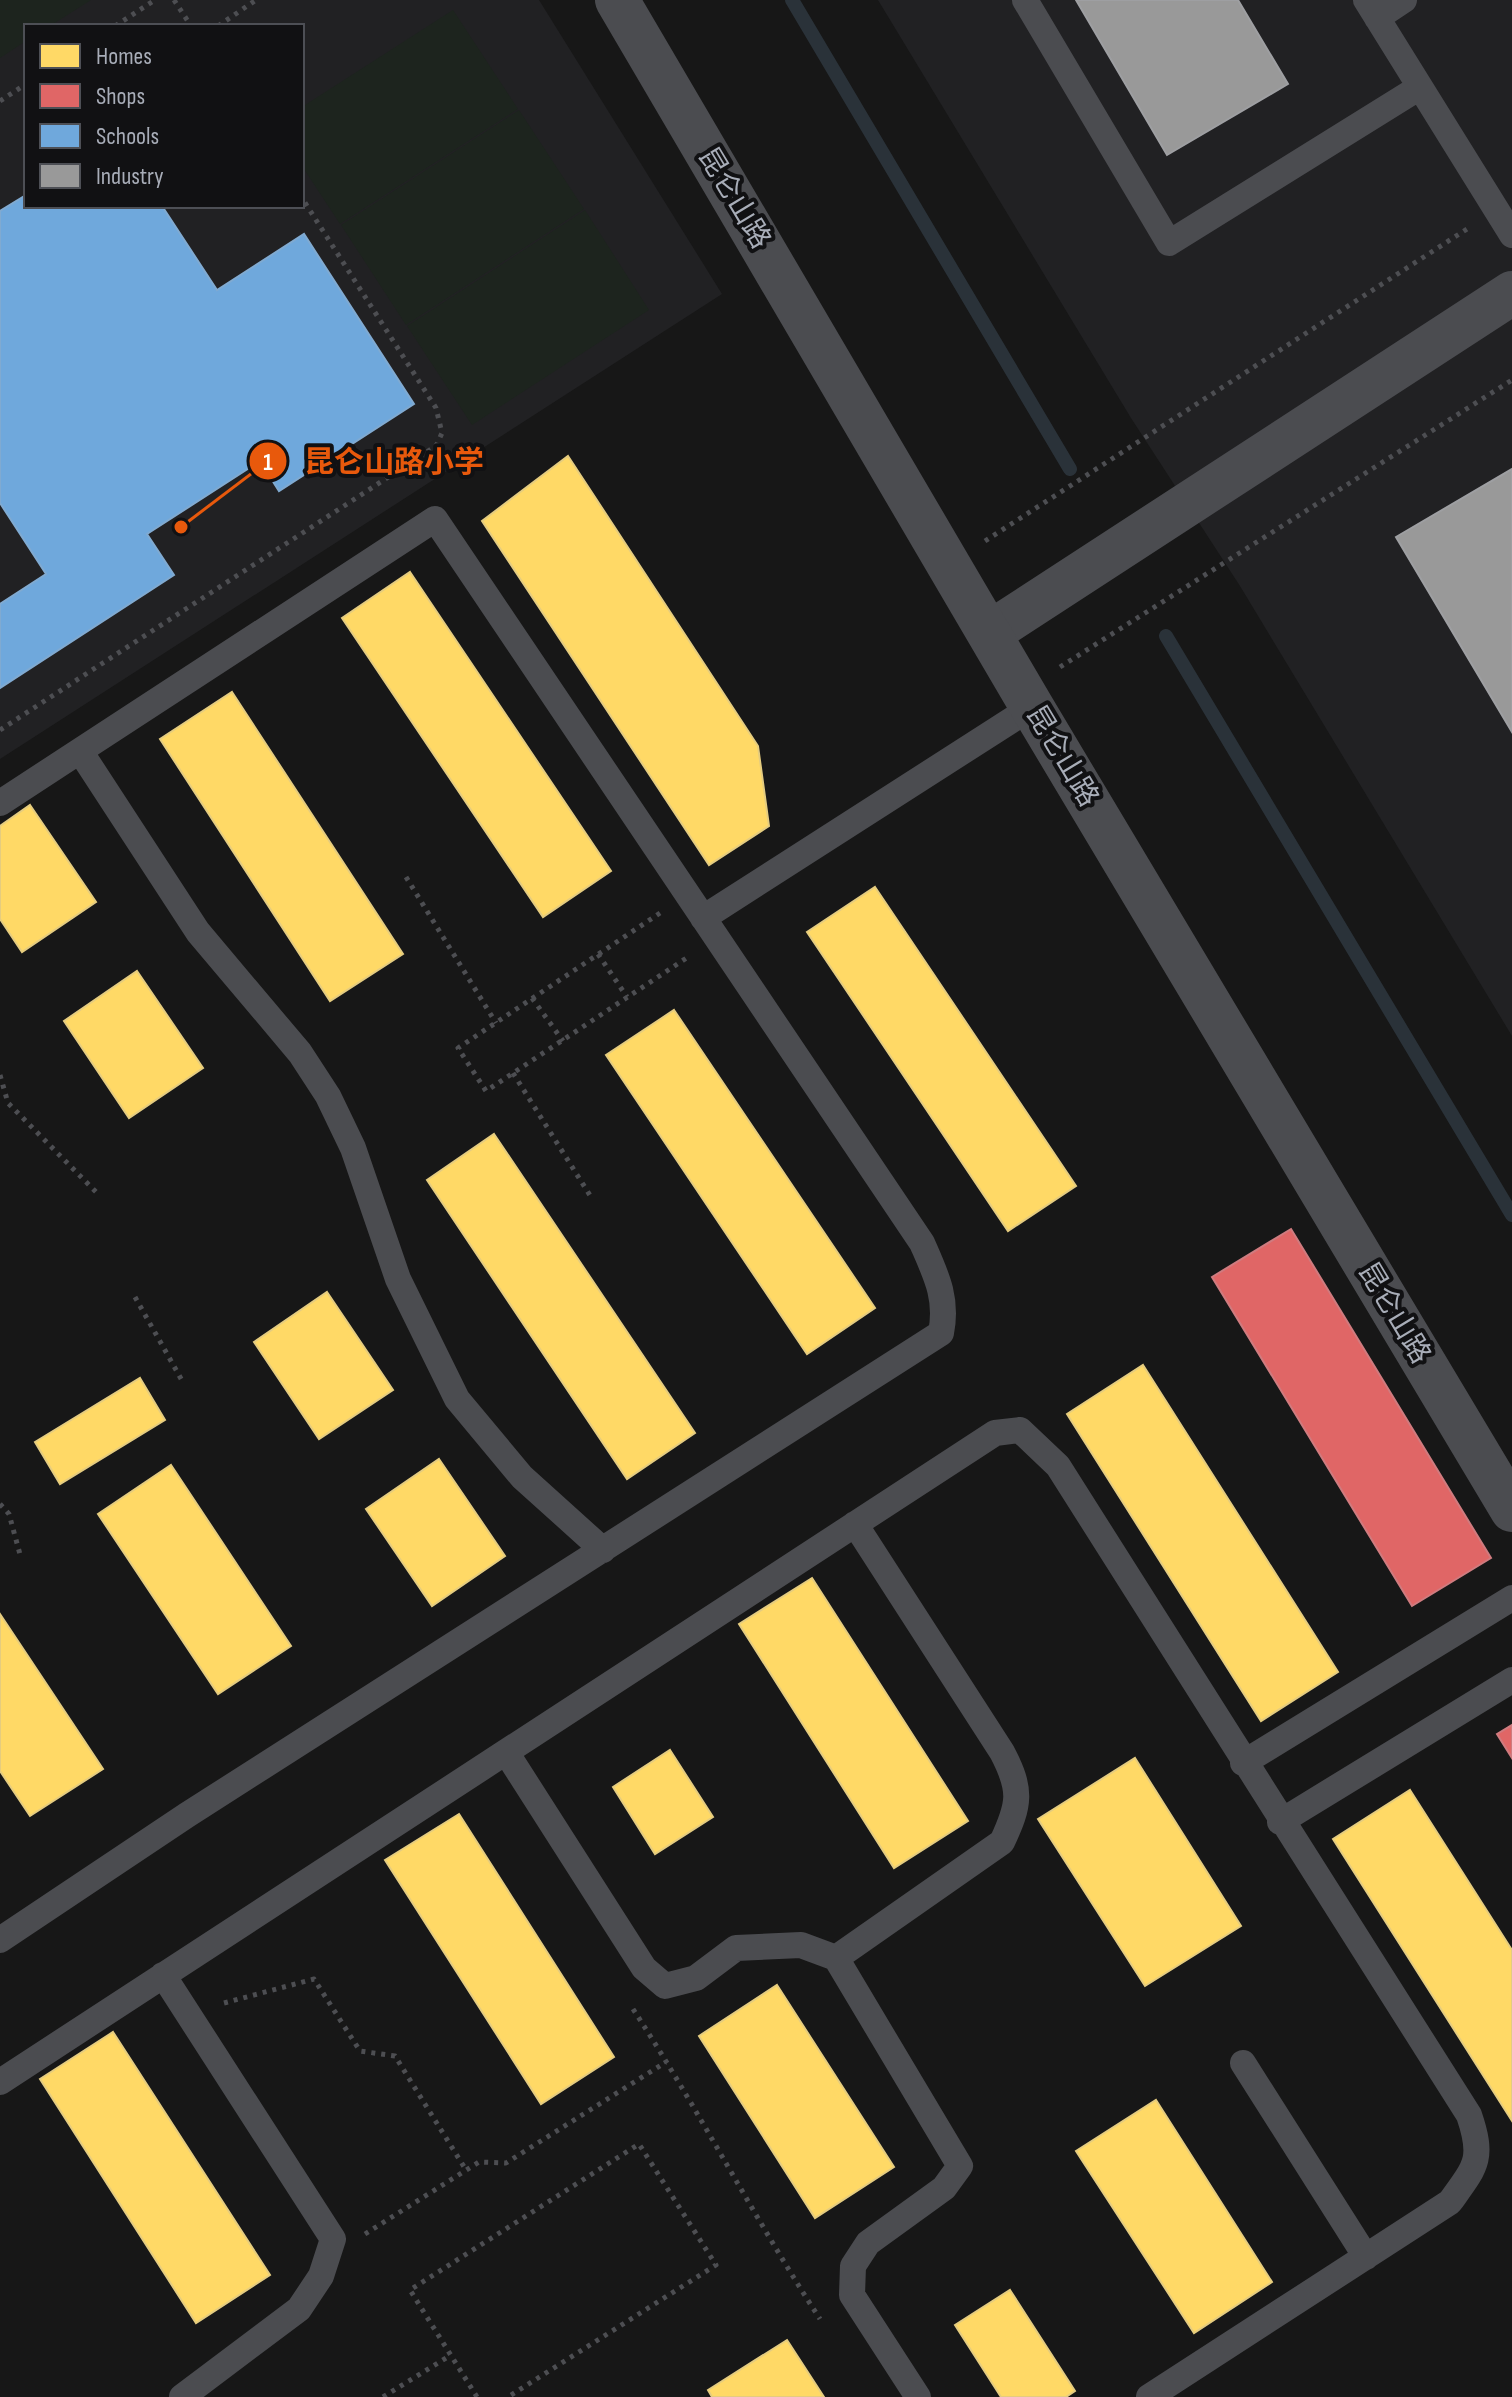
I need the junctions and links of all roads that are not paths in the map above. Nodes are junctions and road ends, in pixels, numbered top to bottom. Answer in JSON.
{"nodes":[{"id":1,"x":617,"y":0,"type":"edge"},
{"id":2,"x":1025,"y":0,"type":"edge"},
{"id":3,"x":1404,"y":0,"type":"edge"},
{"id":4,"x":1371,"y":9,"type":"edge"},
{"id":5,"x":1420,"y":87,"type":"junction"},
{"id":6,"x":1512,"y":235,"type":"edge"},
{"id":7,"x":1512,"y":293,"type":"edge"},
{"id":8,"x":991,"y":632,"type":"junction"},
{"id":9,"x":1028,"y":698,"type":"junction"},
{"id":10,"x":80,"y":751,"type":"junction"},
{"id":11,"x":0,"y":803,"type":"edge"},
{"id":12,"x":710,"y":928,"type":"junction"},
{"id":13,"x":1512,"y":1510,"type":"edge"},
{"id":14,"x":855,"y":1524,"type":"junction"},
{"id":15,"x":603,"y":1550,"type":"junction"},
{"id":16,"x":1512,"y":1598,"type":"edge"},
{"id":17,"x":1512,"y":1680,"type":"edge"},
{"id":18,"x":506,"y":1752,"type":"junction"},
{"id":19,"x":1243,"y":1763,"type":"junction"},
{"id":20,"x":1280,"y":1822,"type":"junction"},
{"id":21,"x":0,"y":1940,"type":"edge"},
{"id":22,"x":836,"y":1958,"type":"junction"},
{"id":23,"x":163,"y":1975,"type":"junction"},
{"id":24,"x":1243,"y":2063,"type":"dead end"},
{"id":25,"x":0,"y":2082,"type":"edge"},
{"id":26,"x":1366,"y":2257,"type":"junction"},
{"id":27,"x":182,"y":2397,"type":"edge"},
{"id":28,"x":918,"y":2397,"type":"edge"},
{"id":29,"x":1149,"y":2397,"type":"edge"}],
"edges":[{"from":1,"to":8,"type":"street","name":"昆仑山路"},
{"from":2,"to":5,"type":"lane"},
{"from":3,"to":4,"type":"lane"},
{"from":4,"to":5,"type":"lane"},
{"from":5,"to":6,"type":"lane"},
{"from":7,"to":8,"type":"street"},
{"from":8,"to":9,"type":"street","name":"昆仑山路"},
{"from":9,"to":12,"type":"lane"},
{"from":9,"to":13,"type":"street","name":"昆仑山路"},
{"from":10,"to":11,"type":"lane"},
{"from":10,"to":12,"type":"lane"},
{"from":10,"to":15,"type":"lane"},
{"from":12,"to":15,"type":"lane"},
{"from":14,"to":18,"type":"lane"},
{"from":14,"to":19,"type":"lane"},
{"from":14,"to":22,"type":"lane"},
{"from":15,"to":21,"type":"lane"},
{"from":16,"to":19,"type":"lane"},
{"from":17,"to":20,"type":"lane"},
{"from":18,"to":22,"type":"lane"},
{"from":18,"to":23,"type":"lane"},
{"from":19,"to":20,"type":"lane"},
{"from":20,"to":26,"type":"lane"},
{"from":22,"to":28,"type":"lane"},
{"from":23,"to":25,"type":"lane"},
{"from":23,"to":27,"type":"lane"},
{"from":24,"to":26,"type":"lane"},
{"from":26,"to":29,"type":"lane"}]}
